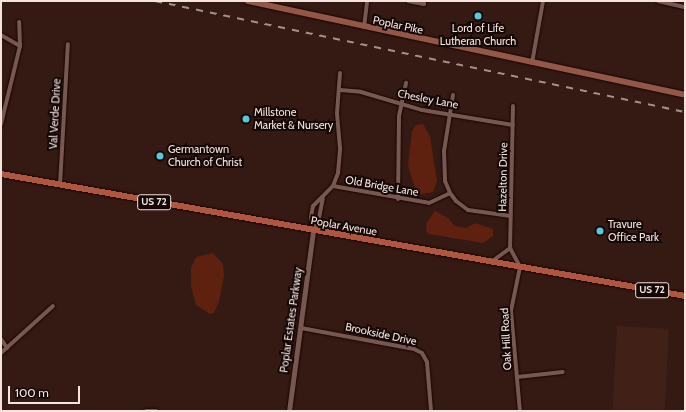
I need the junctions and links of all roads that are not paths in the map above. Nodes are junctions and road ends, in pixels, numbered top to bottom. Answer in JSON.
{"nodes":[{"id":1,"x":248,"y":1,"type":"edge"},
{"id":2,"x":366,"y":1,"type":"edge"},
{"id":3,"x":408,"y":1,"type":"edge"},
{"id":4,"x":543,"y":1,"type":"edge"},
{"id":5,"x":658,"y":1,"type":"edge"},
{"id":6,"x":424,"y":2,"type":"edge"},
{"id":7,"x":685,"y":7,"type":"edge"},
{"id":8,"x":19,"y":22,"type":"dead end"},
{"id":9,"x":364,"y":28,"type":"junction"},
{"id":10,"x":1,"y":35,"type":"edge"},
{"id":11,"x":68,"y":44,"type":"dead end"},
{"id":12,"x":20,"y":46,"type":"junction"},
{"id":13,"x":532,"y":63,"type":"junction"},
{"id":14,"x":340,"y":73,"type":"dead end"},
{"id":15,"x":406,"y":83,"type":"dead end"},
{"id":16,"x":340,"y":90,"type":"junction"},
{"id":17,"x":453,"y":95,"type":"dead end"},
{"id":18,"x":685,"y":95,"type":"edge"},
{"id":19,"x":3,"y":101,"type":"edge"},
{"id":20,"x":401,"y":105,"type":"junction"},
{"id":21,"x":514,"y":106,"type":"dead end"},
{"id":22,"x":449,"y":114,"type":"junction"},
{"id":23,"x":1,"y":124,"type":"edge"},
{"id":24,"x":513,"y":125,"type":"junction"},
{"id":25,"x":1,"y":174,"type":"edge"},
{"id":26,"x":60,"y":185,"type":"junction"},
{"id":27,"x":333,"y":186,"type":"junction"},
{"id":28,"x":450,"y":193,"type":"junction"},
{"id":29,"x":323,"y":197,"type":"junction"},
{"id":30,"x":398,"y":199,"type":"junction"},
{"id":31,"x":511,"y":216,"type":"junction"},
{"id":32,"x":313,"y":231,"type":"junction"},
{"id":33,"x":510,"y":248,"type":"junction"},
{"id":34,"x":491,"y":262,"type":"junction"},
{"id":35,"x":520,"y":267,"type":"junction"},
{"id":36,"x":685,"y":296,"type":"edge"},
{"id":37,"x":53,"y":306,"type":"dead end"},
{"id":38,"x":301,"y":328,"type":"junction"},
{"id":39,"x":1,"y":339,"type":"edge"},
{"id":40,"x":7,"y":348,"type":"junction"},
{"id":41,"x":1,"y":353,"type":"edge"},
{"id":42,"x":563,"y":372,"type":"dead end"},
{"id":43,"x":517,"y":376,"type":"junction"},
{"id":44,"x":146,"y":411,"type":"edge"},
{"id":45,"x":156,"y":411,"type":"edge"},
{"id":46,"x":289,"y":411,"type":"edge"},
{"id":47,"x":431,"y":411,"type":"edge"},
{"id":48,"x":520,"y":411,"type":"edge"}],
"edges":[{"from":1,"to":9,"type":"main road","name":"Poplar Pike"},
{"from":2,"to":9,"type":"street"},
{"from":3,"to":6,"type":"street"},
{"from":4,"to":13,"type":"street"},
{"from":5,"to":7,"type":"street"},
{"from":8,"to":12,"type":"street"},
{"from":9,"to":13,"type":"main road","name":"Poplar Pike"},
{"from":10,"to":12,"type":"street"},
{"from":11,"to":26,"type":"street","name":"Val Verde Drive"},
{"from":12,"to":19,"type":"street"},
{"from":13,"to":18,"type":"main road","name":"Poplar Pike"},
{"from":14,"to":16,"type":"street"},
{"from":15,"to":20,"type":"street"},
{"from":16,"to":20,"type":"street","name":"Chesley Lane"},
{"from":16,"to":27,"type":"street"},
{"from":17,"to":22,"type":"street"},
{"from":19,"to":23,"type":"street"},
{"from":20,"to":22,"type":"street","name":"Chesley Lane"},
{"from":20,"to":30,"type":"street"},
{"from":21,"to":24,"type":"street","name":"Hazelton Drive"},
{"from":22,"to":24,"type":"street","name":"Chesley Lane"},
{"from":22,"to":28,"type":"street"},
{"from":24,"to":31,"type":"street","name":"Hazelton Drive"},
{"from":25,"to":26,"type":"main road","name":"Poplar Avenue","number":"US 72"},
{"from":26,"to":32,"type":"main road","name":"Poplar Avenue","number":"US 72"},
{"from":27,"to":29,"type":"street"},
{"from":27,"to":30,"type":"street","name":"Old Bridge Lane"},
{"from":28,"to":30,"type":"street","name":"Old Bridge Lane"},
{"from":28,"to":31,"type":"street"},
{"from":29,"to":32,"type":"street"},
{"from":29,"to":32,"type":"street"},
{"from":31,"to":33,"type":"street","name":"Hazelton Drive"},
{"from":32,"to":34,"type":"main road","name":"Poplar Avenue","number":"US 72"},
{"from":32,"to":38,"type":"street","name":"Poplar Estates Parkway"},
{"from":33,"to":34,"type":"street"},
{"from":33,"to":35,"type":"street","name":"Hazelton Drive"},
{"from":34,"to":35,"type":"main road","name":"Poplar Avenue","number":"US 72"},
{"from":35,"to":36,"type":"main road","name":"Poplar Avenue","number":"US 72"},
{"from":35,"to":43,"type":"street","name":"Oak Hill Road"},
{"from":37,"to":40,"type":"street"},
{"from":38,"to":46,"type":"street","name":"Poplar Estates Parkway"},
{"from":38,"to":47,"type":"street","name":"Brookside Drive"},
{"from":39,"to":40,"type":"street"},
{"from":40,"to":41,"type":"street"},
{"from":42,"to":43,"type":"street"},
{"from":43,"to":48,"type":"street","name":"Oak Hill Road"},
{"from":44,"to":45,"type":"street"}]}
